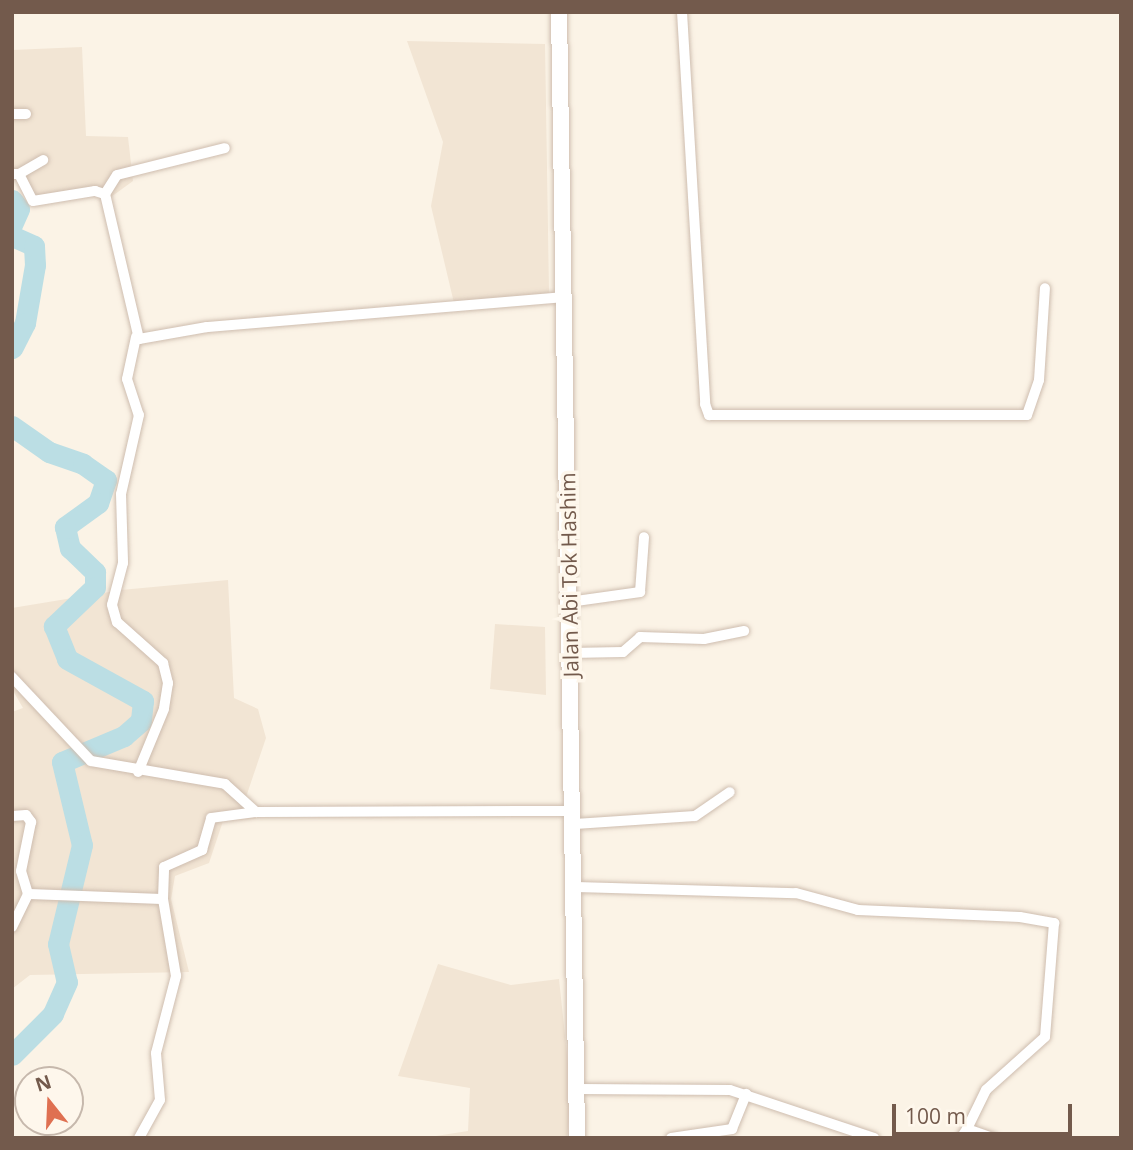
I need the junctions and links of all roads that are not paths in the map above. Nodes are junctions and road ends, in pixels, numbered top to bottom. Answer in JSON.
{"nodes":[{"id":1,"x":559,"y":12,"type":"edge"},
{"id":2,"x":682,"y":12,"type":"edge"},
{"id":3,"x":12,"y":114,"type":"edge"},
{"id":4,"x":26,"y":114,"type":"dead end"},
{"id":5,"x":225,"y":148,"type":"dead end"},
{"id":6,"x":43,"y":160,"type":"dead end"},
{"id":7,"x":15,"y":174,"type":"edge"},
{"id":8,"x":105,"y":194,"type":"junction"},
{"id":9,"x":1045,"y":288,"type":"dead end"},
{"id":10,"x":563,"y":297,"type":"junction"},
{"id":11,"x":136,"y":337,"type":"junction"},
{"id":12,"x":644,"y":537,"type":"dead end"},
{"id":13,"x":569,"y":602,"type":"junction"},
{"id":14,"x":744,"y":631,"type":"dead end"},
{"id":15,"x":570,"y":653,"type":"junction"},
{"id":16,"x":12,"y":677,"type":"edge"},
{"id":17,"x":138,"y":772,"type":"junction"},
{"id":18,"x":730,"y":792,"type":"dead end"},
{"id":19,"x":256,"y":812,"type":"junction"},
{"id":20,"x":12,"y":816,"type":"edge"},
{"id":21,"x":575,"y":818,"type":"junction"},
{"id":22,"x":576,"y":887,"type":"junction"},
{"id":23,"x":28,"y":894,"type":"junction"},
{"id":24,"x":163,"y":899,"type":"junction"},
{"id":25,"x":15,"y":914,"type":"edge"},
{"id":26,"x":12,"y":927,"type":"edge"},
{"id":27,"x":578,"y":1089,"type":"junction"},
{"id":28,"x":746,"y":1094,"type":"junction"},
{"id":29,"x":964,"y":1133,"type":"edge"},
{"id":30,"x":139,"y":1138,"type":"edge"},
{"id":31,"x":577,"y":1138,"type":"edge"},
{"id":32,"x":671,"y":1138,"type":"edge"},
{"id":33,"x":874,"y":1138,"type":"edge"},
{"id":34,"x":993,"y":1138,"type":"edge"}],
"edges":[{"from":1,"to":10,"type":"main road","name":"Jalan Abi Tok Hashim"},
{"from":2,"to":9,"type":"street"},
{"from":3,"to":4,"type":"street"},
{"from":5,"to":8,"type":"street"},
{"from":6,"to":7,"type":"street"},
{"from":7,"to":8,"type":"street"},
{"from":8,"to":11,"type":"street"},
{"from":10,"to":11,"type":"street"},
{"from":10,"to":13,"type":"main road","name":"Jalan Abi Tok Hashim"},
{"from":11,"to":17,"type":"street"},
{"from":12,"to":13,"type":"street"},
{"from":13,"to":15,"type":"main road","name":"Jalan Abi Tok Hashim"},
{"from":14,"to":15,"type":"street"},
{"from":15,"to":21,"type":"main road","name":"Jalan Abi Tok Hashim"},
{"from":16,"to":17,"type":"street"},
{"from":17,"to":19,"type":"street"},
{"from":18,"to":21,"type":"street"},
{"from":19,"to":21,"type":"street"},
{"from":19,"to":24,"type":"street"},
{"from":20,"to":23,"type":"street"},
{"from":21,"to":22,"type":"main road","name":"Jalan Abi Tok Hashim"},
{"from":22,"to":27,"type":"main road","name":"Jalan Abi Tok Hashim"},
{"from":22,"to":29,"type":"street"},
{"from":23,"to":24,"type":"street"},
{"from":23,"to":25,"type":"street"},
{"from":24,"to":30,"type":"street"},
{"from":25,"to":26,"type":"street"},
{"from":27,"to":28,"type":"street"},
{"from":27,"to":31,"type":"main road","name":"Jalan Abi Tok Hashim"},
{"from":28,"to":32,"type":"street"},
{"from":28,"to":33,"type":"street"},
{"from":29,"to":34,"type":"street"}]}
